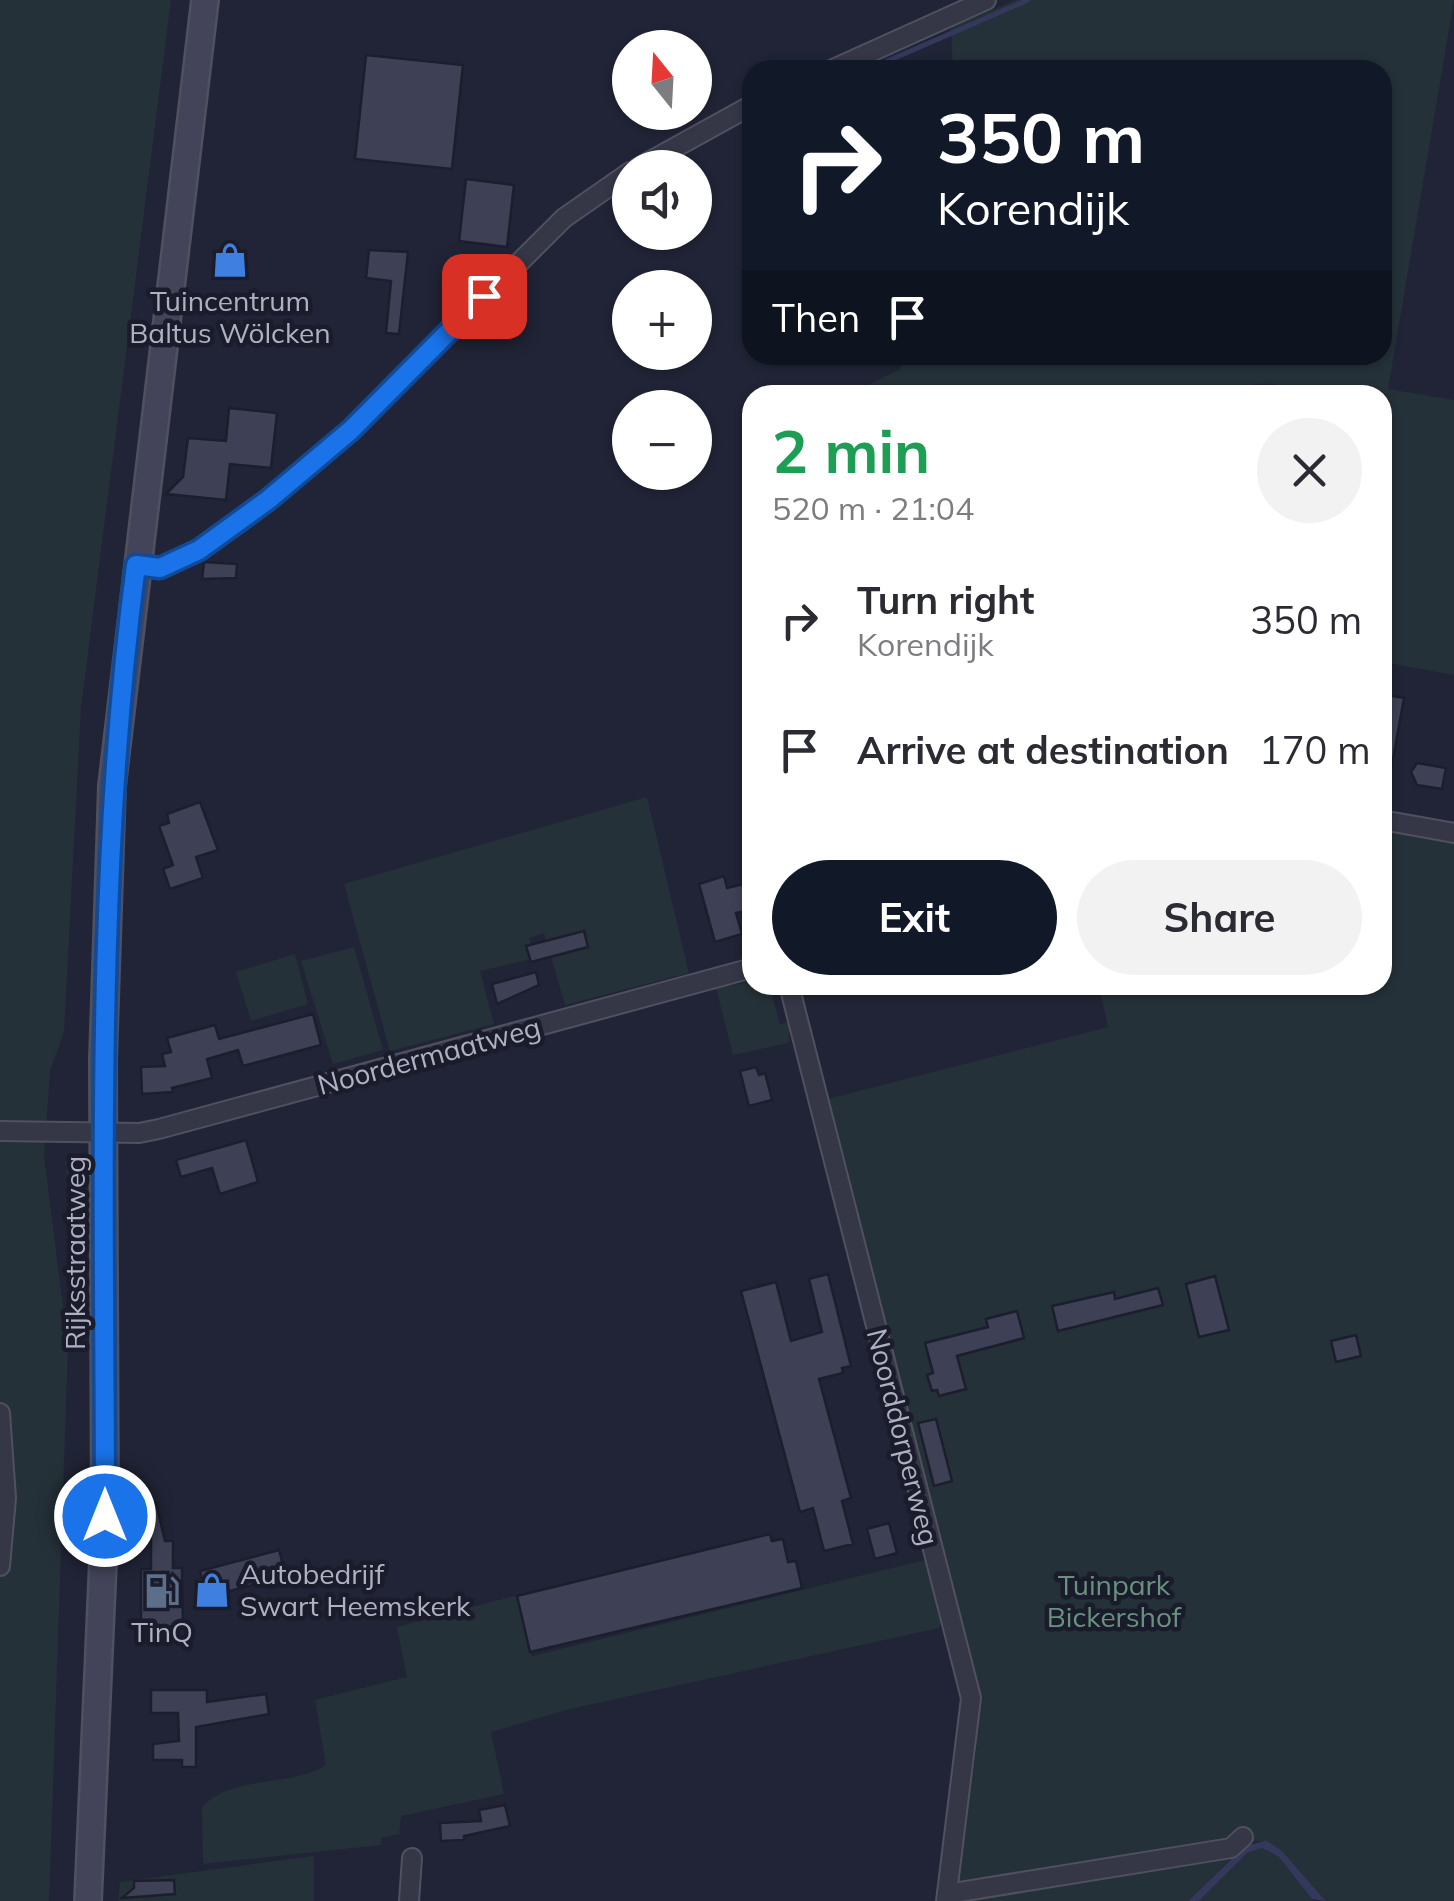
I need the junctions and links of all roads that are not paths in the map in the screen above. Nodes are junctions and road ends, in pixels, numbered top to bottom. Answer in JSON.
{"nodes":[{"id":1,"x":204,"y":0,"type":"edge"},
{"id":2,"x":986,"y":0,"type":"edge"},
{"id":3,"x":852,"y":60,"type":"edge"},
{"id":4,"x":742,"y":111,"type":"edge"},
{"id":5,"x":671,"y":150,"type":"edge"},
{"id":6,"x":612,"y":186,"type":"edge"},
{"id":7,"x":136,"y":565,"type":"junction"},
{"id":8,"x":1392,"y":822,"type":"edge"},
{"id":9,"x":1454,"y":833,"type":"edge"},
{"id":10,"x":742,"y":971,"type":"edge"},
{"id":11,"x":791,"y":995,"type":"edge"},
{"id":12,"x":0,"y":1131,"type":"edge"},
{"id":13,"x":104,"y":1133,"type":"junction"},
{"id":14,"x":0,"y":1413,"type":"edge"},
{"id":15,"x":0,"y":1566,"type":"edge"},
{"id":16,"x":1243,"y":1837,"type":"dead end"},
{"id":17,"x":412,"y":1858,"type":"dead end"},
{"id":18,"x":947,"y":1898,"type":"edge"},
{"id":19,"x":88,"y":1901,"type":"edge"},
{"id":20,"x":409,"y":1901,"type":"edge"}],
"edges":[{"from":1,"to":7,"type":"main road","name":"Rijksstraatweg"},
{"from":2,"to":3,"type":"street"},
{"from":4,"to":5,"type":"street"},
{"from":6,"to":7,"type":"street"},
{"from":7,"to":13,"type":"main road","name":"Rijksstraatweg"},
{"from":8,"to":9,"type":"street"},
{"from":10,"to":13,"type":"street","name":"Noordermaatweg"},
{"from":11,"to":18,"type":"street","name":"Noorddorperweg"},
{"from":12,"to":13,"type":"street","name":"Noordermaatweg"},
{"from":13,"to":19,"type":"main road","name":"Rijksstraatweg"},
{"from":14,"to":15,"type":"street"},
{"from":16,"to":18,"type":"street","name":"Noorddorperweg"},
{"from":17,"to":20,"type":"street"}]}
